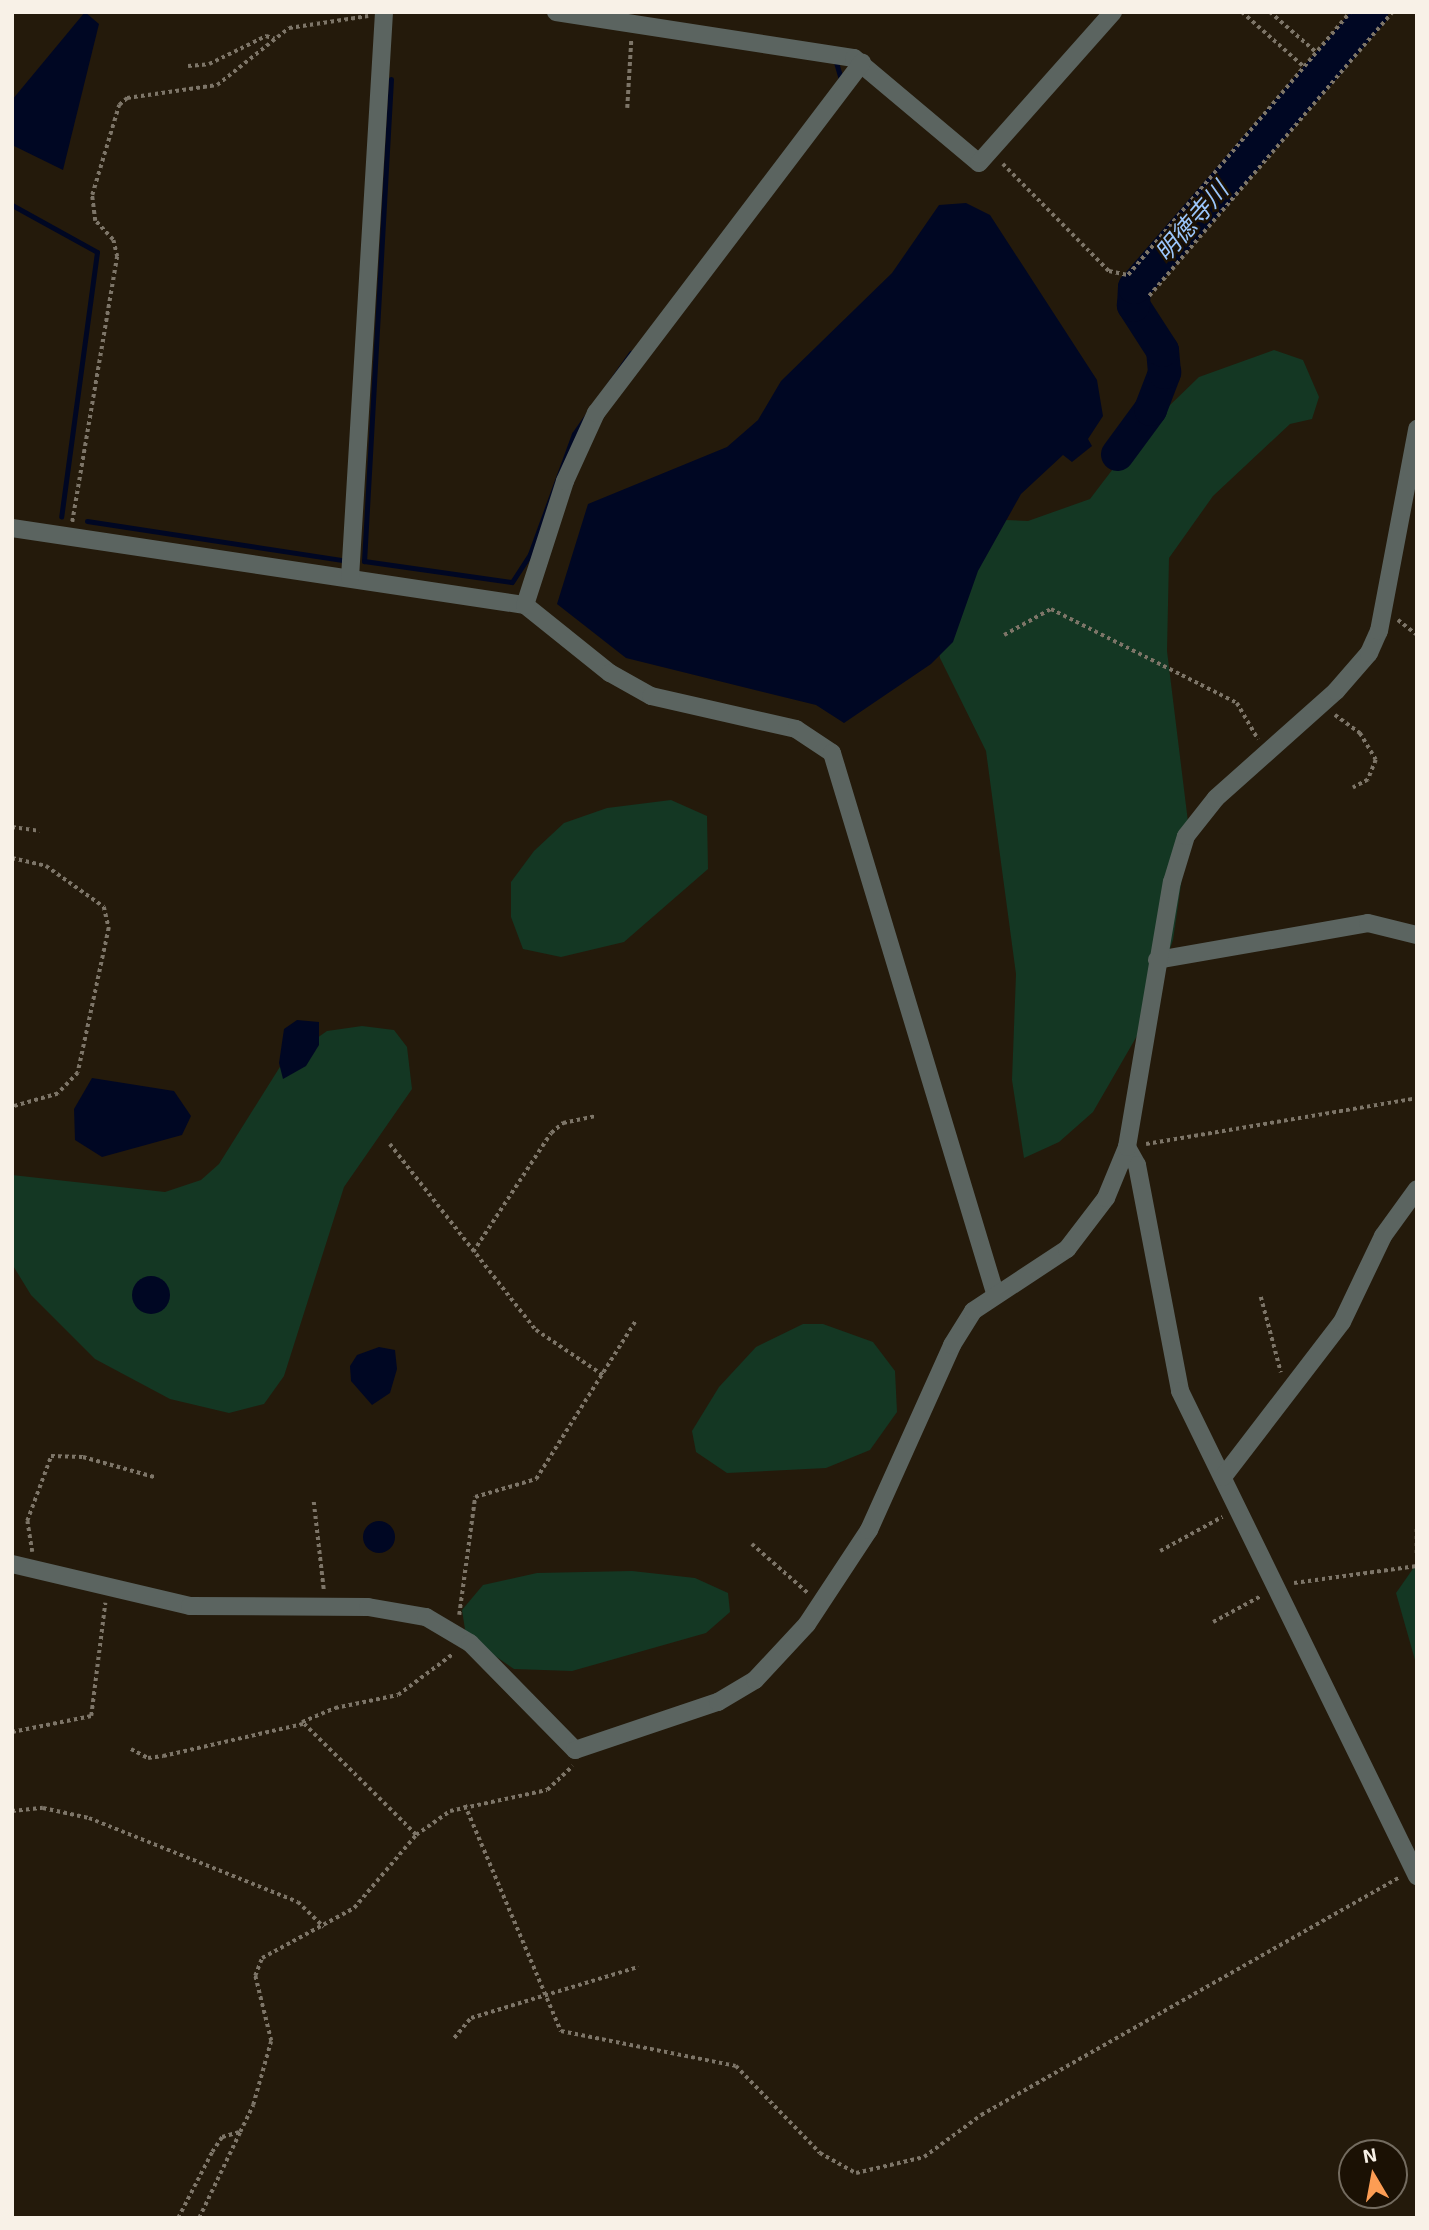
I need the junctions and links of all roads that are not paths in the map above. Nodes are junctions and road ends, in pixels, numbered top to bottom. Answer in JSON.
{"nodes":[{"id":1,"x":556,"y":12,"type":"edge"},
{"id":2,"x":1113,"y":12,"type":"edge"},
{"id":3,"x":384,"y":13,"type":"edge"},
{"id":4,"x":862,"y":62,"type":"junction"},
{"id":5,"x":1417,"y":429,"type":"edge"},
{"id":6,"x":12,"y":528,"type":"edge"},
{"id":7,"x":350,"y":578,"type":"junction"},
{"id":8,"x":525,"y":605,"type":"junction"},
{"id":9,"x":1417,"y":935,"type":"edge"},
{"id":10,"x":1157,"y":960,"type":"junction"},
{"id":11,"x":1127,"y":1147,"type":"junction"},
{"id":12,"x":1417,"y":1189,"type":"edge"},
{"id":13,"x":995,"y":1293,"type":"junction"},
{"id":14,"x":1223,"y":1477,"type":"junction"},
{"id":15,"x":12,"y":1564,"type":"edge"},
{"id":16,"x":1414,"y":1873,"type":"edge"}],
"edges":[{"from":1,"to":4,"type":"street"},
{"from":2,"to":4,"type":"street"},
{"from":3,"to":7,"type":"street"},
{"from":4,"to":8,"type":"street"},
{"from":5,"to":10,"type":"street"},
{"from":6,"to":7,"type":"street"},
{"from":7,"to":8,"type":"street"},
{"from":8,"to":13,"type":"street"},
{"from":9,"to":10,"type":"street"},
{"from":10,"to":11,"type":"street"},
{"from":11,"to":13,"type":"street"},
{"from":11,"to":14,"type":"street"},
{"from":12,"to":14,"type":"street"},
{"from":13,"to":15,"type":"street"},
{"from":14,"to":16,"type":"street"}]}
